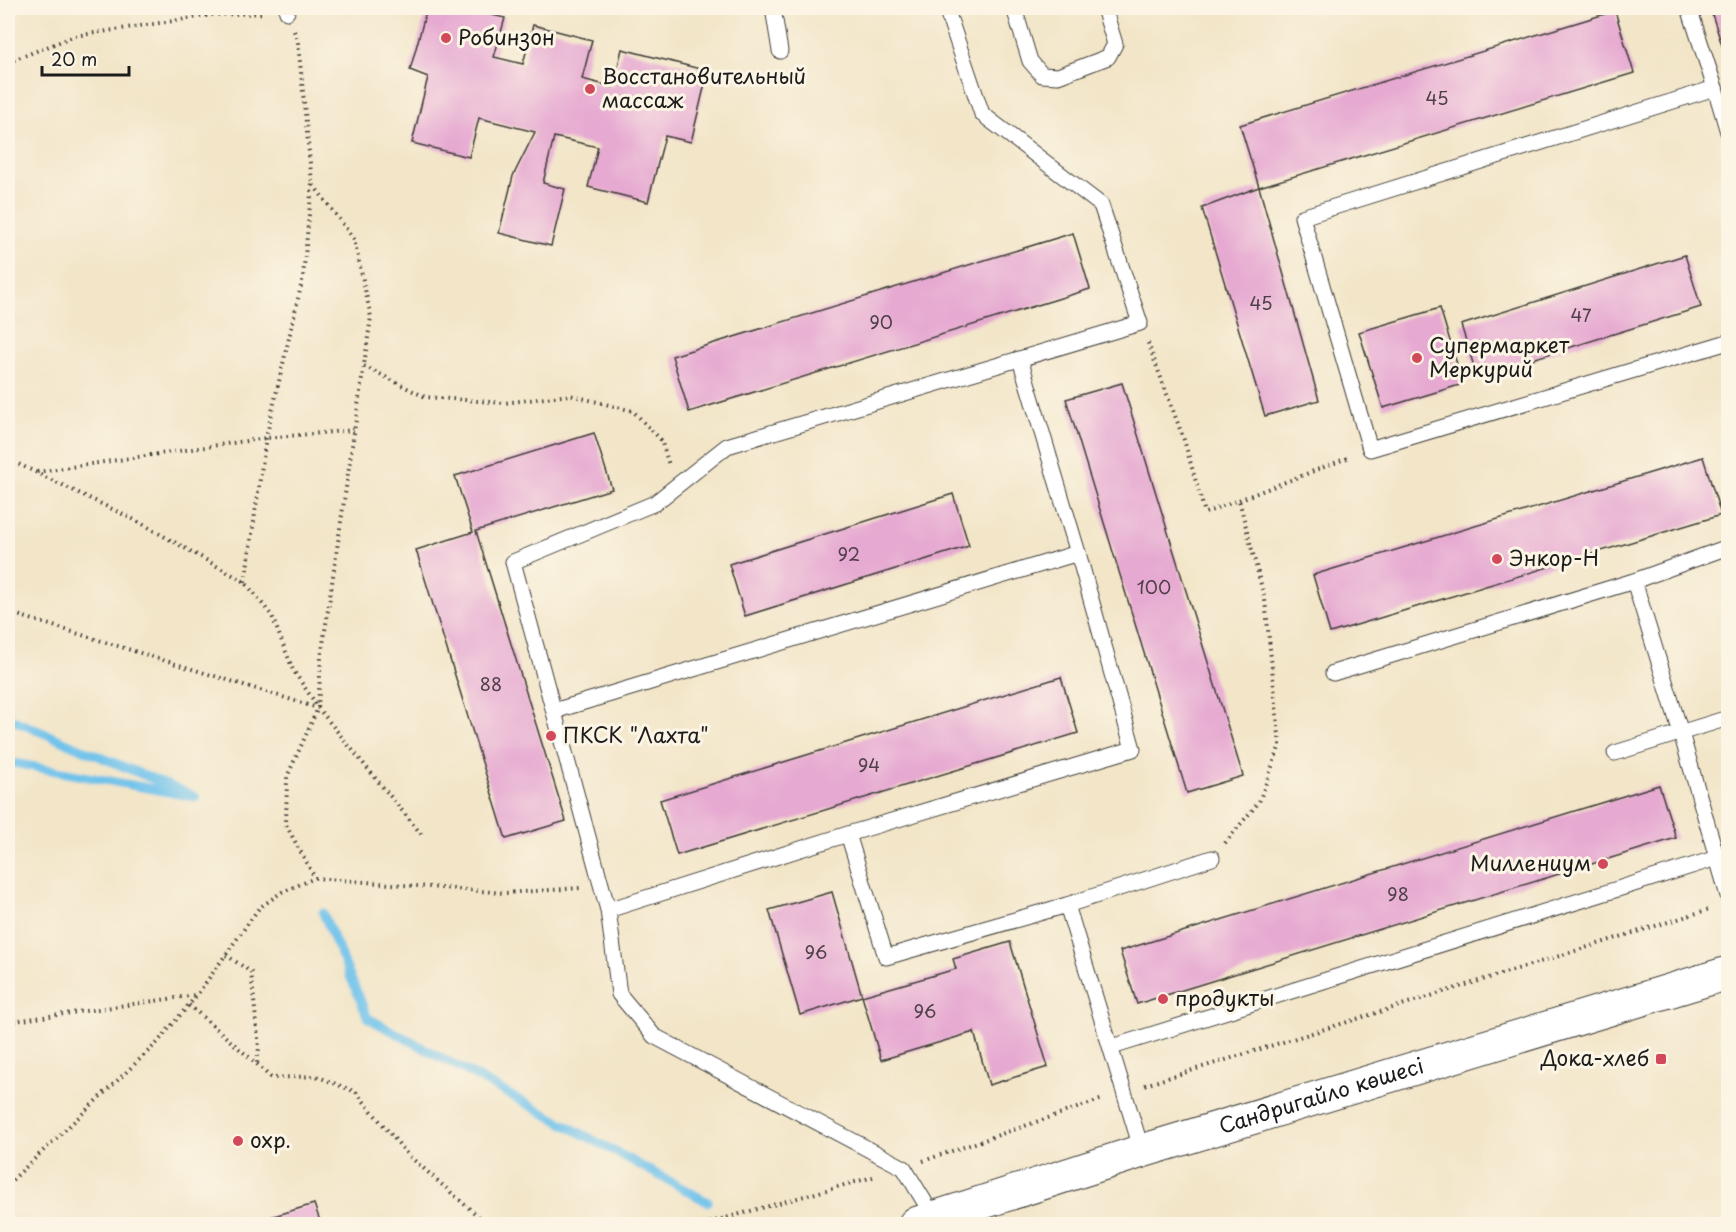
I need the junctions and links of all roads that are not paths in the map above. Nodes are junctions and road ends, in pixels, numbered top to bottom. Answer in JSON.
{"nodes":[{"id":1,"x":773,"y":8,"type":"edge"},
{"id":2,"x":946,"y":8,"type":"edge"},
{"id":3,"x":1014,"y":8,"type":"edge"},
{"id":4,"x":1104,"y":8,"type":"edge"},
{"id":5,"x":1689,"y":8,"type":"edge"},
{"id":6,"x":780,"y":51,"type":"dead end"},
{"id":7,"x":1715,"y":88,"type":"junction"},
{"id":8,"x":1728,"y":132,"type":"edge"},
{"id":9,"x":1728,"y":342,"type":"edge"},
{"id":10,"x":1020,"y":359,"type":"junction"},
{"id":11,"x":1728,"y":547,"type":"edge"},
{"id":12,"x":1078,"y":553,"type":"junction"},
{"id":13,"x":1634,"y":580,"type":"junction"},
{"id":14,"x":1333,"y":673,"type":"dead end"},
{"id":15,"x":554,"y":711,"type":"junction"},
{"id":16,"x":1728,"y":718,"type":"edge"},
{"id":17,"x":1681,"y":734,"type":"junction"},
{"id":18,"x":1615,"y":753,"type":"dead end"},
{"id":19,"x":848,"y":834,"type":"junction"},
{"id":20,"x":1212,"y":858,"type":"road end"},
{"id":21,"x":1717,"y":858,"type":"junction"},
{"id":22,"x":1723,"y":901,"type":"edge"},
{"id":23,"x":1067,"y":905,"type":"junction"},
{"id":24,"x":608,"y":910,"type":"junction"},
{"id":25,"x":1728,"y":973,"type":"edge"},
{"id":26,"x":1112,"y":1047,"type":"junction"},
{"id":27,"x":1142,"y":1151,"type":"junction"},
{"id":28,"x":925,"y":1222,"type":"edge"}],
"edges":[{"from":1,"to":6,"type":"lane"},
{"from":2,"to":10,"type":"lane"},
{"from":3,"to":4,"type":"lane"},
{"from":5,"to":7,"type":"lane"},
{"from":7,"to":8,"type":"lane"},
{"from":7,"to":9,"type":"lane"},
{"from":10,"to":12,"type":"lane"},
{"from":10,"to":15,"type":"lane"},
{"from":11,"to":13,"type":"lane"},
{"from":12,"to":15,"type":"lane"},
{"from":12,"to":19,"type":"lane"},
{"from":13,"to":14,"type":"lane"},
{"from":13,"to":17,"type":"lane"},
{"from":15,"to":24,"type":"lane"},
{"from":16,"to":17,"type":"lane"},
{"from":17,"to":18,"type":"lane"},
{"from":17,"to":21,"type":"lane"},
{"from":19,"to":23,"type":"lane"},
{"from":19,"to":24,"type":"lane"},
{"from":20,"to":23,"type":"lane"},
{"from":21,"to":22,"type":"lane"},
{"from":21,"to":26,"type":"lane"},
{"from":23,"to":26,"type":"lane"},
{"from":24,"to":28,"type":"lane"},
{"from":25,"to":27,"type":"street","name":"Сандригайло көшесі"},
{"from":26,"to":27,"type":"lane"},
{"from":27,"to":28,"type":"street","name":"Сандригайло көшесі"}]}
